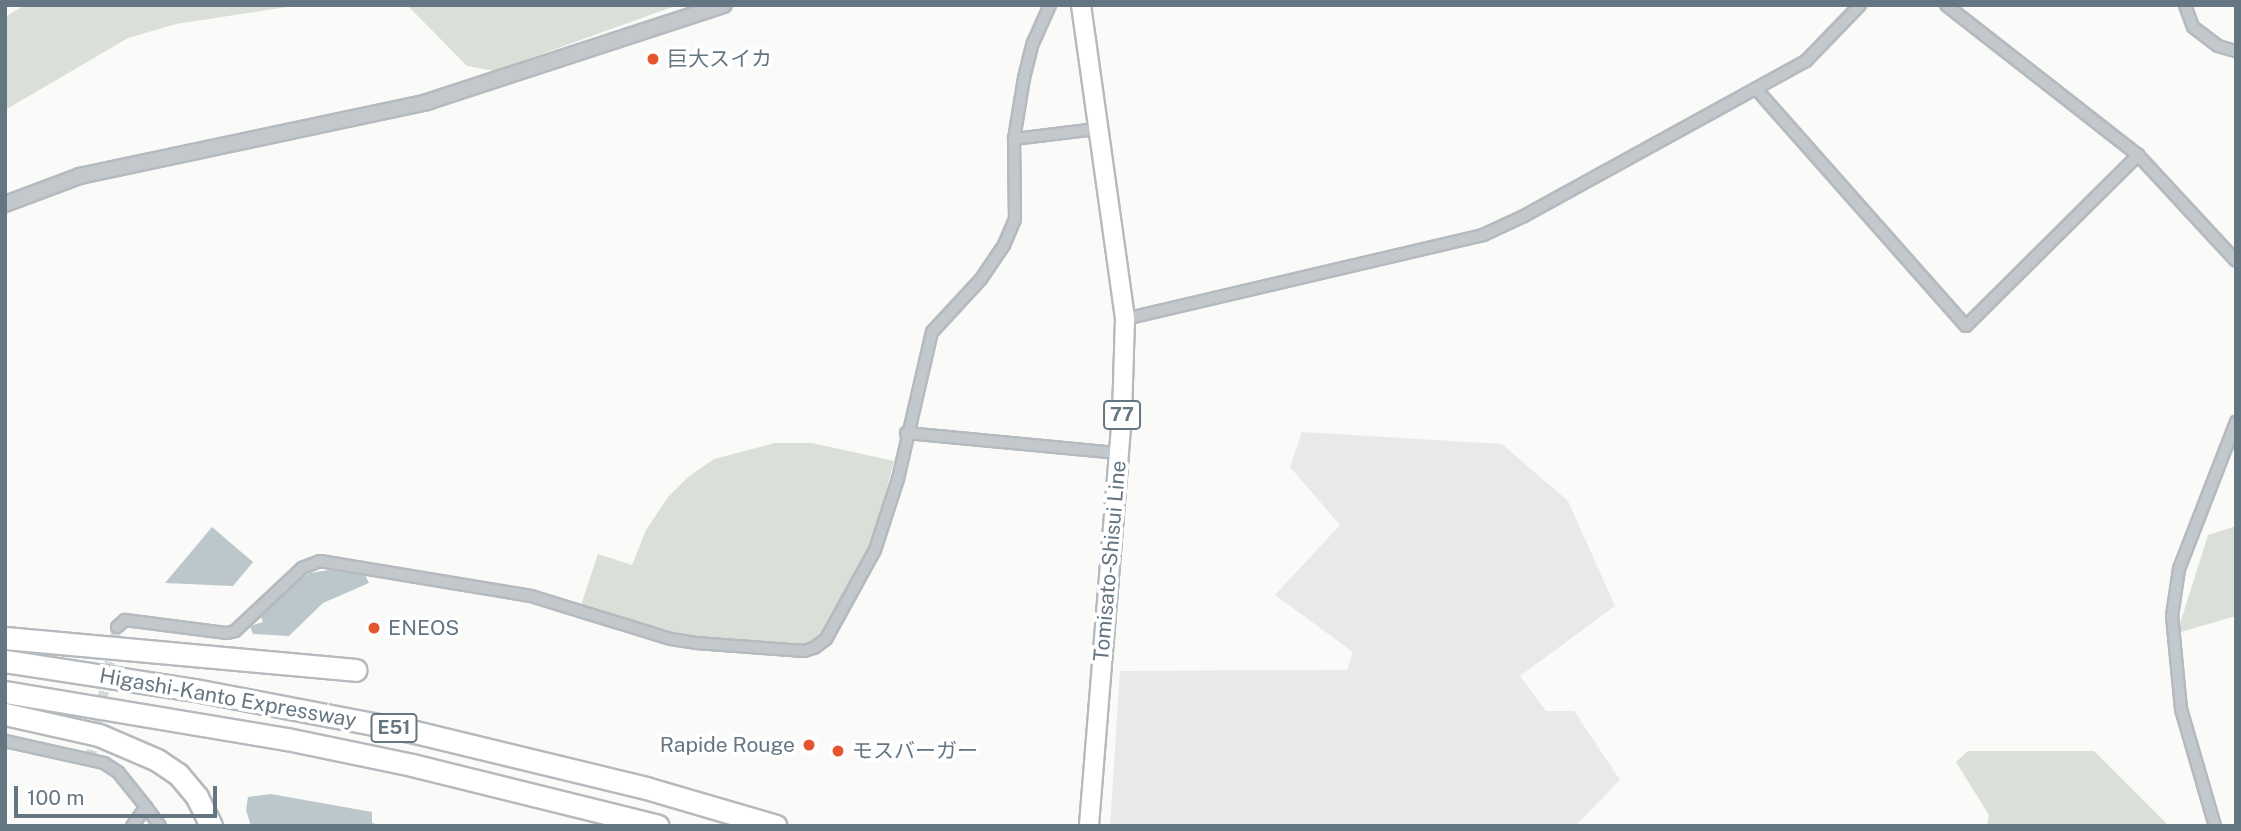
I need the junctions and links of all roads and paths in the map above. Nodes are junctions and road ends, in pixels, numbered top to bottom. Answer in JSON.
{"nodes":[{"id":1,"x":724,"y":5,"type":"edge"},
{"id":2,"x":1050,"y":5,"type":"edge"},
{"id":3,"x":1081,"y":5,"type":"edge"},
{"id":4,"x":1860,"y":5,"type":"edge"},
{"id":5,"x":1946,"y":5,"type":"edge"},
{"id":6,"x":2185,"y":5,"type":"edge"},
{"id":7,"x":2236,"y":51,"type":"edge"},
{"id":8,"x":1757,"y":90,"type":"junction"},
{"id":9,"x":1097,"y":129,"type":"junction"},
{"id":10,"x":1014,"y":139,"type":"junction"},
{"id":11,"x":2138,"y":155,"type":"junction"},
{"id":12,"x":5,"y":204,"type":"edge"},
{"id":13,"x":2236,"y":261,"type":"edge"},
{"id":14,"x":1125,"y":319,"type":"junction"},
{"id":15,"x":2236,"y":422,"type":"edge"},
{"id":16,"x":906,"y":433,"type":"junction"},
{"id":17,"x":1119,"y":453,"type":"junction"},
{"id":18,"x":117,"y":627,"type":"dead end"},
{"id":19,"x":5,"y":638,"type":"edge"},
{"id":20,"x":5,"y":661,"type":"edge"},
{"id":21,"x":356,"y":670,"type":"dead end"},
{"id":22,"x":5,"y":692,"type":"edge"},
{"id":23,"x":5,"y":714,"type":"edge"},
{"id":24,"x":5,"y":741,"type":"edge"},
{"id":25,"x":146,"y":807,"type":"junction"},
{"id":26,"x":132,"y":826,"type":"edge"},
{"id":27,"x":160,"y":826,"type":"edge"},
{"id":28,"x":211,"y":826,"type":"edge"},
{"id":29,"x":657,"y":826,"type":"edge"},
{"id":30,"x":776,"y":826,"type":"edge"},
{"id":31,"x":1089,"y":826,"type":"edge"},
{"id":32,"x":2215,"y":826,"type":"edge"}],
"edges":[{"from":1,"to":12,"type":"street"},
{"from":2,"to":10,"type":"street"},
{"from":3,"to":9,"type":"main road","name":"Tomisato-Shisui Line","number":"77"},
{"from":4,"to":8,"type":"street"},
{"from":5,"to":11,"type":"street"},
{"from":6,"to":7,"type":"street"},
{"from":8,"to":11,"type":"street"},
{"from":8,"to":14,"type":"street"},
{"from":9,"to":10,"type":"street"},
{"from":9,"to":14,"type":"main road","name":"Tomisato-Shisui Line","number":"77"},
{"from":10,"to":16,"type":"street"},
{"from":11,"to":13,"type":"street"},
{"from":14,"to":17,"type":"main road","name":"Tomisato-Shisui Line","number":"77"},
{"from":15,"to":32,"type":"street"},
{"from":16,"to":17,"type":"street"},
{"from":16,"to":18,"type":"street"},
{"from":17,"to":31,"type":"main road","name":"Tomisato-Shisui Line","number":"77"},
{"from":19,"to":21,"type":"highway"},
{"from":20,"to":30,"type":"highway","name":"Higashi-Kanto Expressway","number":"E51"},
{"from":22,"to":29,"type":"highway","name":"Higashi-Kanto Expressway","number":"E51"},
{"from":23,"to":28,"type":"highway"},
{"from":24,"to":25,"type":"street"},
{"from":25,"to":26,"type":"street"},
{"from":25,"to":27,"type":"street"}]}
